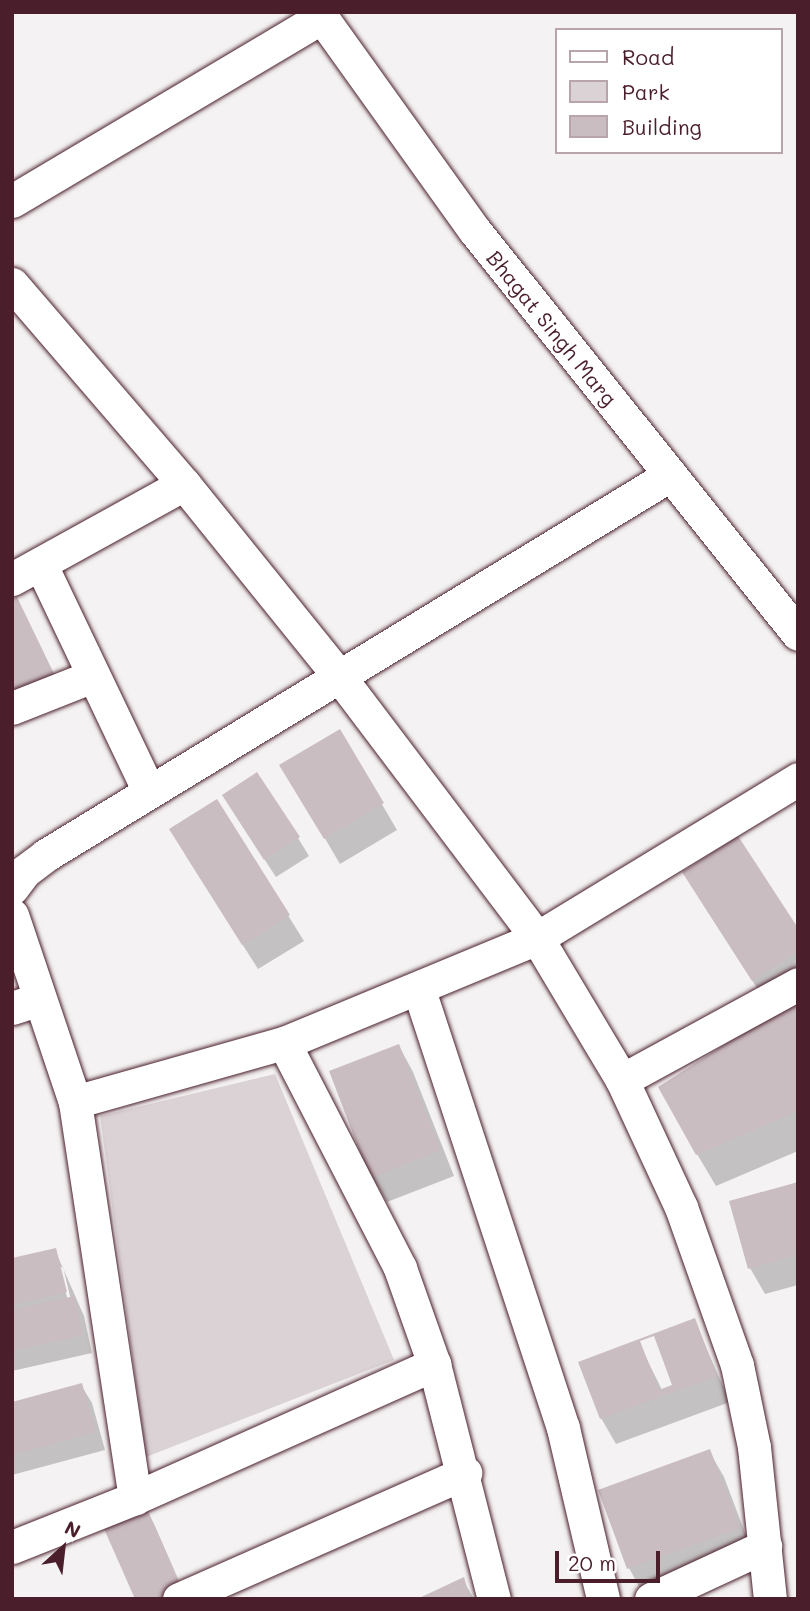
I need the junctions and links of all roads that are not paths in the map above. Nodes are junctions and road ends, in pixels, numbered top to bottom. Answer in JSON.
{"nodes":[{"id":1,"x":320,"y":15,"type":"edge"},
{"id":2,"x":12,"y":201,"type":"edge"},
{"id":3,"x":12,"y":284,"type":"edge"},
{"id":4,"x":670,"y":475,"type":"junction"},
{"id":5,"x":184,"y":484,"type":"junction"},
{"id":6,"x":27,"y":572,"type":"edge"},
{"id":7,"x":798,"y":634,"type":"edge"},
{"id":8,"x":93,"y":676,"type":"junction"},
{"id":9,"x":339,"y":676,"type":"junction"},
{"id":10,"x":12,"y":708,"type":"edge"},
{"id":11,"x":798,"y":779,"type":"edge"},
{"id":12,"x":149,"y":791,"type":"junction"},
{"id":13,"x":12,"y":888,"type":"edge"},
{"id":14,"x":12,"y":915,"type":"edge"},
{"id":15,"x":537,"y":938,"type":"junction"},
{"id":16,"x":798,"y":984,"type":"edge"},
{"id":17,"x":419,"y":990,"type":"junction"},
{"id":18,"x":26,"y":1003,"type":"edge"},
{"id":19,"x":284,"y":1044,"type":"junction"},
{"id":20,"x":622,"y":1080,"type":"junction"},
{"id":21,"x":75,"y":1102,"type":"junction"},
{"id":22,"x":434,"y":1364,"type":"junction"},
{"id":23,"x":465,"y":1473,"type":"junction"},
{"id":24,"x":135,"y":1498,"type":"junction"},
{"id":25,"x":12,"y":1546,"type":"edge"},
{"id":26,"x":765,"y":1546,"type":"junction"},
{"id":27,"x":179,"y":1599,"type":"edge"},
{"id":28,"x":494,"y":1599,"type":"edge"},
{"id":29,"x":603,"y":1599,"type":"edge"},
{"id":30,"x":651,"y":1599,"type":"edge"},
{"id":31,"x":770,"y":1599,"type":"edge"}],
"edges":[{"from":1,"to":2,"type":"street"},
{"from":1,"to":4,"type":"street","name":"Bhagat Singh Marg"},
{"from":3,"to":5,"type":"street"},
{"from":4,"to":7,"type":"street","name":"Bhagat Singh Marg"},
{"from":4,"to":9,"type":"street"},
{"from":5,"to":6,"type":"street"},
{"from":5,"to":9,"type":"street"},
{"from":6,"to":8,"type":"street"},
{"from":8,"to":10,"type":"street"},
{"from":8,"to":12,"type":"street"},
{"from":9,"to":12,"type":"street"},
{"from":9,"to":15,"type":"street"},
{"from":11,"to":15,"type":"street"},
{"from":12,"to":13,"type":"street"},
{"from":14,"to":18,"type":"street"},
{"from":15,"to":17,"type":"street"},
{"from":15,"to":20,"type":"street"},
{"from":16,"to":20,"type":"street"},
{"from":17,"to":19,"type":"street"},
{"from":17,"to":29,"type":"street"},
{"from":18,"to":21,"type":"street"},
{"from":19,"to":21,"type":"street"},
{"from":19,"to":22,"type":"street"},
{"from":20,"to":26,"type":"street"},
{"from":21,"to":24,"type":"street"},
{"from":22,"to":23,"type":"street"},
{"from":22,"to":24,"type":"street"},
{"from":23,"to":27,"type":"street"},
{"from":23,"to":28,"type":"street"},
{"from":24,"to":25,"type":"street"},
{"from":26,"to":30,"type":"street"},
{"from":26,"to":31,"type":"street"}]}
